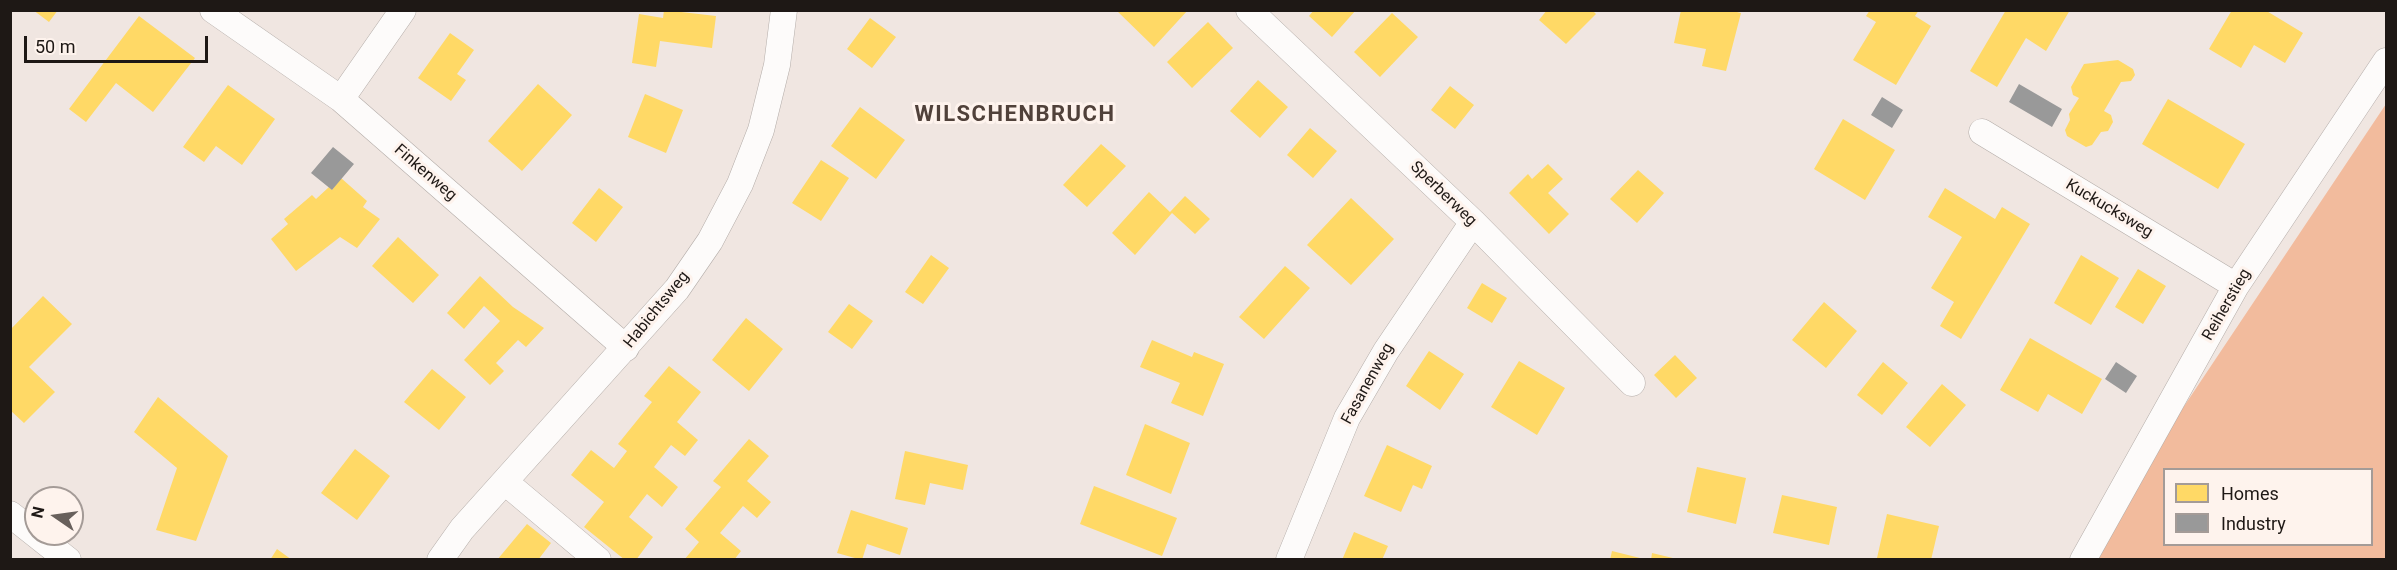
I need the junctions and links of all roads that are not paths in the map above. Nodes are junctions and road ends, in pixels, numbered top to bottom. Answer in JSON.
{"nodes":[{"id":1,"x":213,"y":10,"type":"edge"},
{"id":2,"x":403,"y":10,"type":"edge"},
{"id":3,"x":784,"y":10,"type":"edge"},
{"id":4,"x":1249,"y":10,"type":"edge"},
{"id":5,"x":2386,"y":61,"type":"edge"},
{"id":6,"x":341,"y":99,"type":"junction"},
{"id":7,"x":1982,"y":132,"type":"dead end"},
{"id":8,"x":1473,"y":222,"type":"junction"},
{"id":9,"x":2236,"y":286,"type":"junction"},
{"id":10,"x":626,"y":348,"type":"junction"},
{"id":11,"x":1632,"y":383,"type":"dead end"},
{"id":12,"x":505,"y":482,"type":"junction"},
{"id":13,"x":10,"y":514,"type":"edge"},
{"id":14,"x":68,"y":560,"type":"edge"},
{"id":15,"x":440,"y":560,"type":"edge"},
{"id":16,"x":598,"y":560,"type":"edge"},
{"id":17,"x":1289,"y":560,"type":"edge"},
{"id":18,"x":2083,"y":560,"type":"edge"}],
"edges":[{"from":1,"to":6,"type":"street","name":"Finkenweg"},
{"from":2,"to":6,"type":"street"},
{"from":3,"to":10,"type":"street","name":"Habichtsweg"},
{"from":4,"to":8,"type":"street","name":"Sperberweg"},
{"from":5,"to":9,"type":"street","name":"Reiherstieg"},
{"from":6,"to":10,"type":"street","name":"Finkenweg"},
{"from":7,"to":9,"type":"street","name":"Kuckucksweg"},
{"from":8,"to":11,"type":"street","name":"Sperberweg"},
{"from":8,"to":17,"type":"street","name":"Fasanenweg"},
{"from":9,"to":18,"type":"street","name":"Reiherstieg"},
{"from":10,"to":12,"type":"street","name":"Habichtsweg"},
{"from":12,"to":15,"type":"street","name":"Habichtsweg"},
{"from":12,"to":16,"type":"street"},
{"from":13,"to":14,"type":"street"}]}
